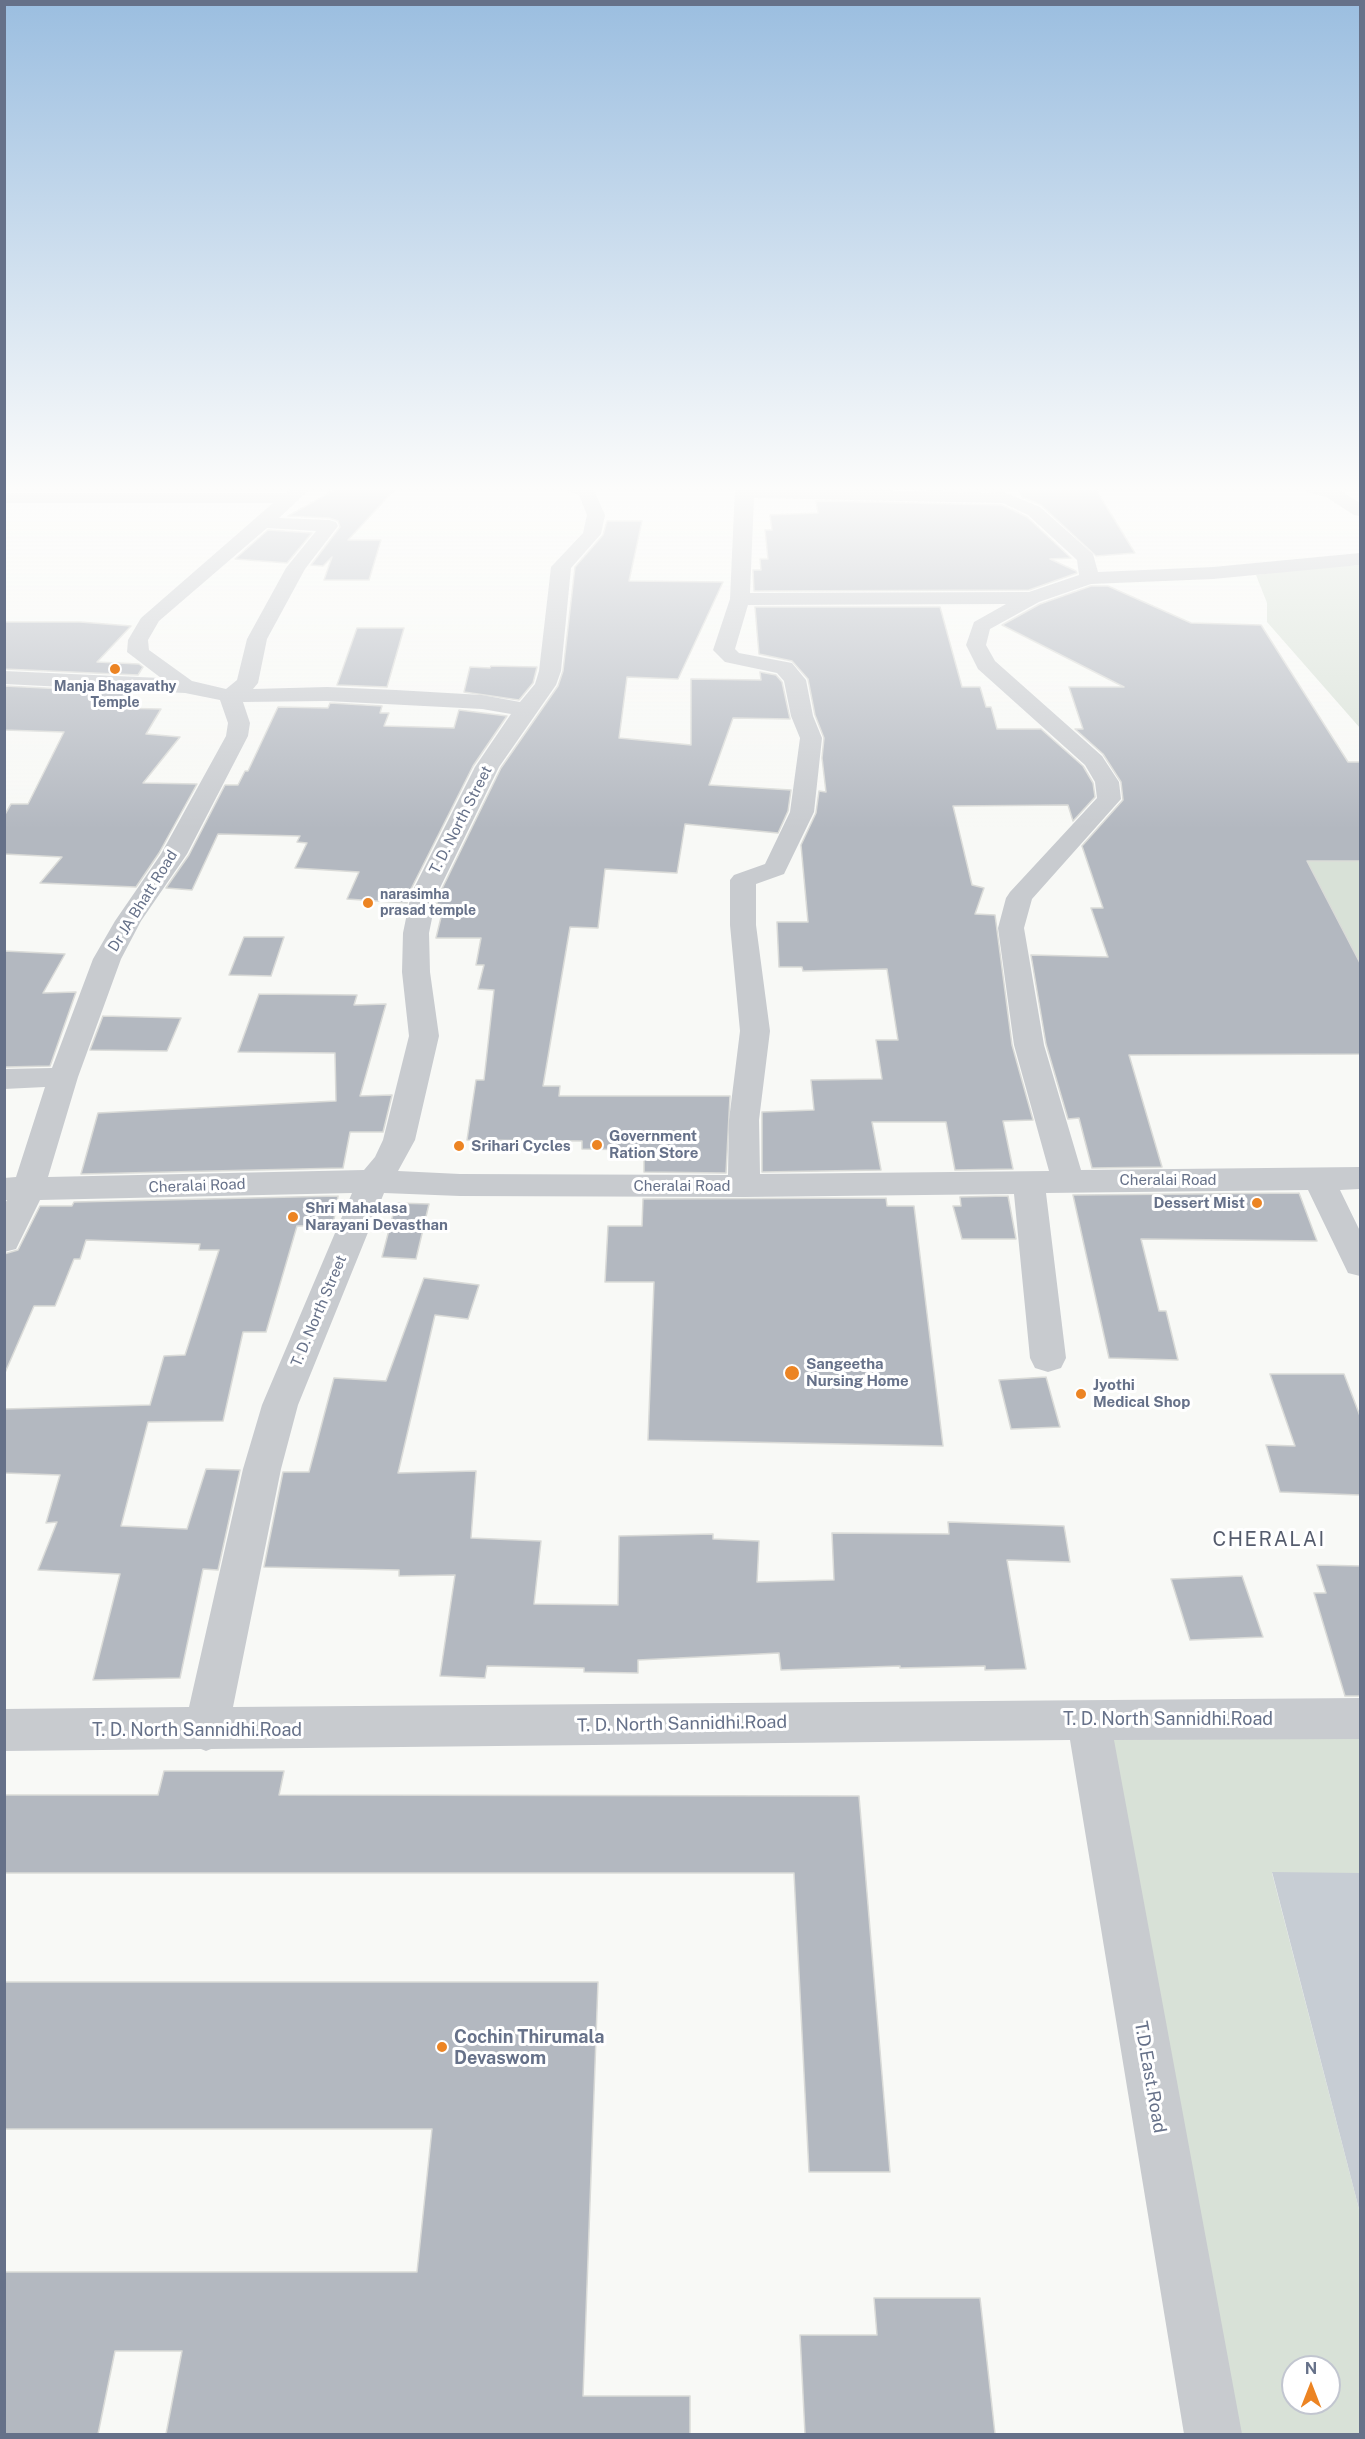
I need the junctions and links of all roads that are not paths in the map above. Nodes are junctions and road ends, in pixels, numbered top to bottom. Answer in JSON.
{"nodes":[{"id":1,"x":170,"y":602,"type":"edge"},
{"id":2,"x":277,"y":602,"type":"edge"},
{"id":3,"x":557,"y":602,"type":"edge"},
{"id":4,"x":739,"y":602,"type":"edge"},
{"id":5,"x":1024,"y":602,"type":"edge"},
{"id":6,"x":88,"y":659,"type":"dead end"},
{"id":7,"x":119,"y":660,"type":"dead end"},
{"id":8,"x":149,"y":662,"type":"junction"},
{"id":9,"x":4,"y":677,"type":"edge"},
{"id":10,"x":70,"y":679,"type":"junction"},
{"id":11,"x":185,"y":686,"type":"junction"},
{"id":12,"x":230,"y":696,"type":"junction"},
{"id":13,"x":525,"y":710,"type":"junction"},
{"id":14,"x":63,"y":1077,"type":"junction"},
{"id":15,"x":4,"y":1079,"type":"edge"},
{"id":16,"x":1360,"y":1178,"type":"edge"},
{"id":17,"x":1319,"y":1179,"type":"junction"},
{"id":18,"x":373,"y":1181,"type":"junction"},
{"id":19,"x":1068,"y":1181,"type":"junction"},
{"id":20,"x":1029,"y":1182,"type":"junction"},
{"id":21,"x":744,"y":1186,"type":"junction"},
{"id":22,"x":16,"y":1190,"type":"edge"},
{"id":23,"x":4,"y":1240,"type":"edge"},
{"id":24,"x":1360,"y":1264,"type":"edge"},
{"id":25,"x":1048,"y":1358,"type":"dead end"},
{"id":26,"x":1360,"y":1718,"type":"edge"},
{"id":27,"x":1088,"y":1719,"type":"junction"},
{"id":28,"x":206,"y":1730,"type":"junction"},
{"id":29,"x":4,"y":1731,"type":"edge"},
{"id":30,"x":1213,"y":2434,"type":"edge"}],
"edges":[{"from":1,"to":8,"type":"street"},
{"from":2,"to":12,"type":"street"},
{"from":3,"to":13,"type":"street","name":"T. D. North Street"},
{"from":4,"to":21,"type":"street"},
{"from":5,"to":19,"type":"street"},
{"from":6,"to":10,"type":"street"},
{"from":7,"to":8,"type":"street"},
{"from":8,"to":11,"type":"street"},
{"from":9,"to":10,"type":"street"},
{"from":10,"to":11,"type":"street"},
{"from":11,"to":12,"type":"street"},
{"from":12,"to":13,"type":"street"},
{"from":12,"to":14,"type":"street","name":"Dr JA Bhatt Road"},
{"from":13,"to":18,"type":"street","name":"T. D. North Street"},
{"from":14,"to":15,"type":"street"},
{"from":14,"to":22,"type":"street","name":"Dr JA Bhatt Road"},
{"from":16,"to":17,"type":"street","name":"Cheralai Road"},
{"from":17,"to":19,"type":"street","name":"Cheralai Road"},
{"from":17,"to":24,"type":"street"},
{"from":18,"to":21,"type":"street","name":"Cheralai Road"},
{"from":18,"to":22,"type":"street","name":"Cheralai Road"},
{"from":18,"to":28,"type":"street","name":"T. D. North Street"},
{"from":19,"to":20,"type":"street","name":"Cheralai Road"},
{"from":20,"to":21,"type":"street","name":"Cheralai Road"},
{"from":20,"to":25,"type":"street"},
{"from":22,"to":23,"type":"street","name":"Dr JA Bhatt Road"},
{"from":26,"to":27,"type":"street","name":"T. D. North Sannidhi.Road"},
{"from":27,"to":28,"type":"street","name":"T. D. North Sannidhi.Road"},
{"from":27,"to":30,"type":"street","name":"T.D.East.Road"},
{"from":28,"to":29,"type":"street","name":"T. D. North Sannidhi.Road"}]}
